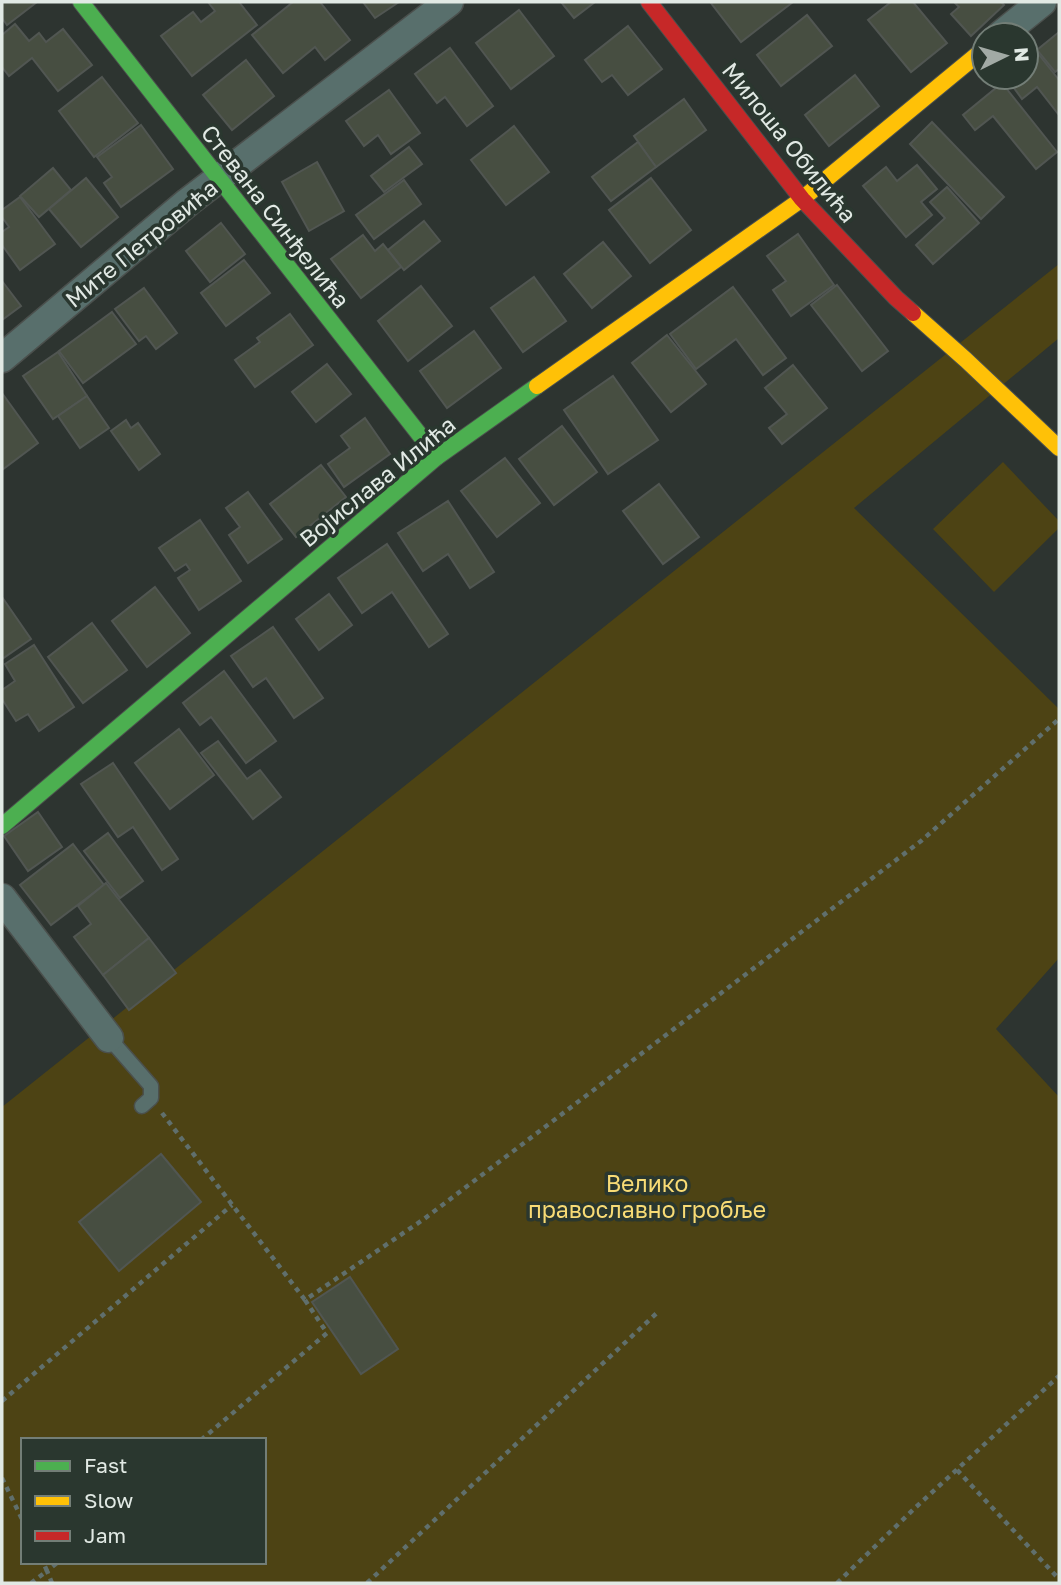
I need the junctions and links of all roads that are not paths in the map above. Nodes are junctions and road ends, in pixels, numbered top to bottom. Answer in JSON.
{"nodes":[{"id":1,"x":80,"y":2,"type":"edge"},
{"id":2,"x":449,"y":2,"type":"edge"},
{"id":3,"x":649,"y":2,"type":"edge"},
{"id":4,"x":1042,"y":2,"type":"edge"},
{"id":5,"x":1018,"y":21,"type":"edge"},
{"id":6,"x":970,"y":61,"type":"edge"},
{"id":7,"x":219,"y":180,"type":"junction"},
{"id":8,"x":802,"y":199,"type":"junction"},
{"id":9,"x":2,"y":358,"type":"edge"},
{"id":10,"x":1059,"y":448,"type":"edge"},
{"id":11,"x":437,"y":457,"type":"junction"},
{"id":12,"x":2,"y":826,"type":"edge"},
{"id":13,"x":2,"y":898,"type":"edge"},
{"id":14,"x":109,"y":1038,"type":"joint"},
{"id":15,"x":146,"y":1102,"type":"road end"}],
"edges":[{"from":1,"to":7,"type":"street","name":"Стевана Синђелића"},
{"from":2,"to":7,"type":"street","name":"Мите Петровића"},
{"from":3,"to":8,"type":"street","name":"Милоша Обилића"},
{"from":4,"to":5,"type":"street"},
{"from":6,"to":8,"type":"street","name":"Војислава Илића"},
{"from":7,"to":9,"type":"street","name":"Мите Петровића"},
{"from":7,"to":11,"type":"street","name":"Стевана Синђелића"},
{"from":8,"to":10,"type":"street","name":"Милоша Обилића"},
{"from":8,"to":11,"type":"street","name":"Војислава Илића"},
{"from":11,"to":12,"type":"street","name":"Војислава Илића"},
{"from":13,"to":14,"type":"street"},
{"from":14,"to":15,"type":"lane"}]}
